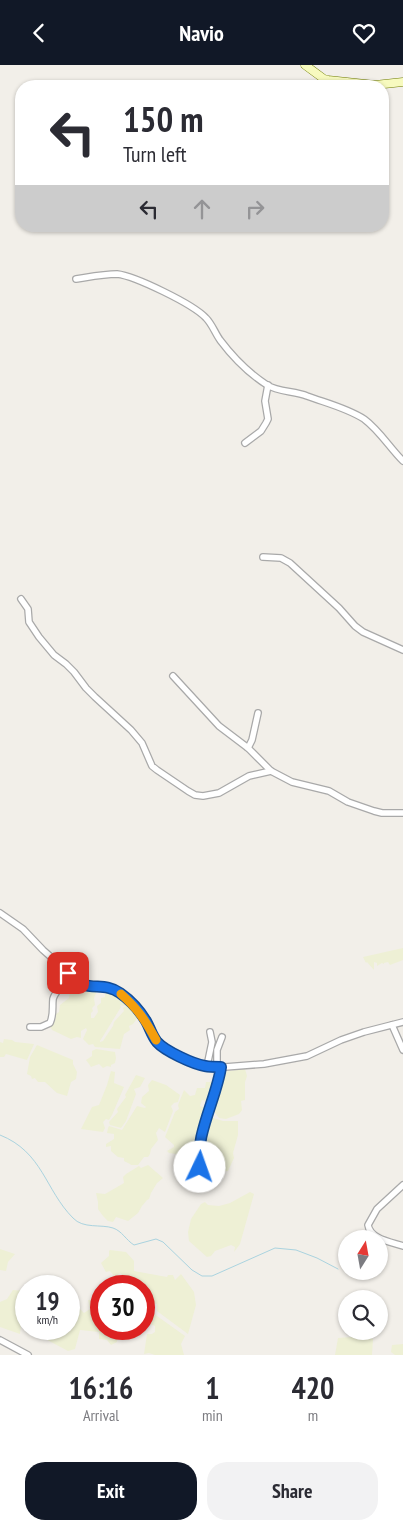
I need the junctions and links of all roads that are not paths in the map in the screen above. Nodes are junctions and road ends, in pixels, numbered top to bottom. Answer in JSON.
{"nodes":[{"id":1,"x":305,"y":65,"type":"edge"},
{"id":2,"x":328,"y":80,"type":"edge"},
{"id":3,"x":403,"y":82,"type":"edge"},
{"id":4,"x":389,"y":84,"type":"edge"},
{"id":5,"x":76,"y":279,"type":"dead end"},
{"id":6,"x":268,"y":385,"type":"junction"},
{"id":7,"x":245,"y":443,"type":"dead end"},
{"id":8,"x":403,"y":461,"type":"edge"},
{"id":9,"x":263,"y":557,"type":"dead end"},
{"id":10,"x":21,"y":599,"type":"dead end"},
{"id":11,"x":403,"y":651,"type":"edge"},
{"id":12,"x":173,"y":676,"type":"dead end"},
{"id":13,"x":258,"y":713,"type":"dead end"},
{"id":14,"x":248,"y":748,"type":"junction"},
{"id":15,"x":271,"y":771,"type":"junction"},
{"id":16,"x":403,"y":813,"type":"edge"},
{"id":17,"x":0,"y":913,"type":"edge"},
{"id":18,"x":70,"y":976,"type":"junction"},
{"id":19,"x":403,"y":1022,"type":"edge"},
{"id":20,"x":392,"y":1025,"type":"junction"},
{"id":21,"x":30,"y":1027,"type":"dead end"},
{"id":22,"x":210,"y":1032,"type":"dead end"},
{"id":23,"x":222,"y":1037,"type":"dead end"},
{"id":24,"x":403,"y":1050,"type":"edge"},
{"id":25,"x":207,"y":1066,"type":"junction"},
{"id":26,"x":219,"y":1067,"type":"junction"},
{"id":27,"x":219,"y":1177,"type":"dead end"},
{"id":28,"x":403,"y":1185,"type":"edge"},
{"id":29,"x":403,"y":1246,"type":"edge"},
{"id":30,"x":0,"y":1340,"type":"edge"},
{"id":31,"x":28,"y":1355,"type":"edge"}],
"edges":[{"from":1,"to":2,"type":"street"},
{"from":3,"to":4,"type":"street"},
{"from":5,"to":6,"type":"street"},
{"from":6,"to":7,"type":"street"},
{"from":6,"to":8,"type":"street"},
{"from":9,"to":11,"type":"street"},
{"from":10,"to":15,"type":"street"},
{"from":12,"to":14,"type":"street"},
{"from":13,"to":14,"type":"street"},
{"from":14,"to":15,"type":"street"},
{"from":15,"to":16,"type":"street"},
{"from":17,"to":18,"type":"street"},
{"from":18,"to":21,"type":"street"},
{"from":18,"to":25,"type":"street"},
{"from":19,"to":20,"type":"street"},
{"from":20,"to":24,"type":"street"},
{"from":20,"to":26,"type":"street"},
{"from":22,"to":25,"type":"street"},
{"from":23,"to":26,"type":"street"},
{"from":25,"to":26,"type":"street"},
{"from":26,"to":27,"type":"street"},
{"from":28,"to":29,"type":"street"},
{"from":30,"to":31,"type":"street"}]}
